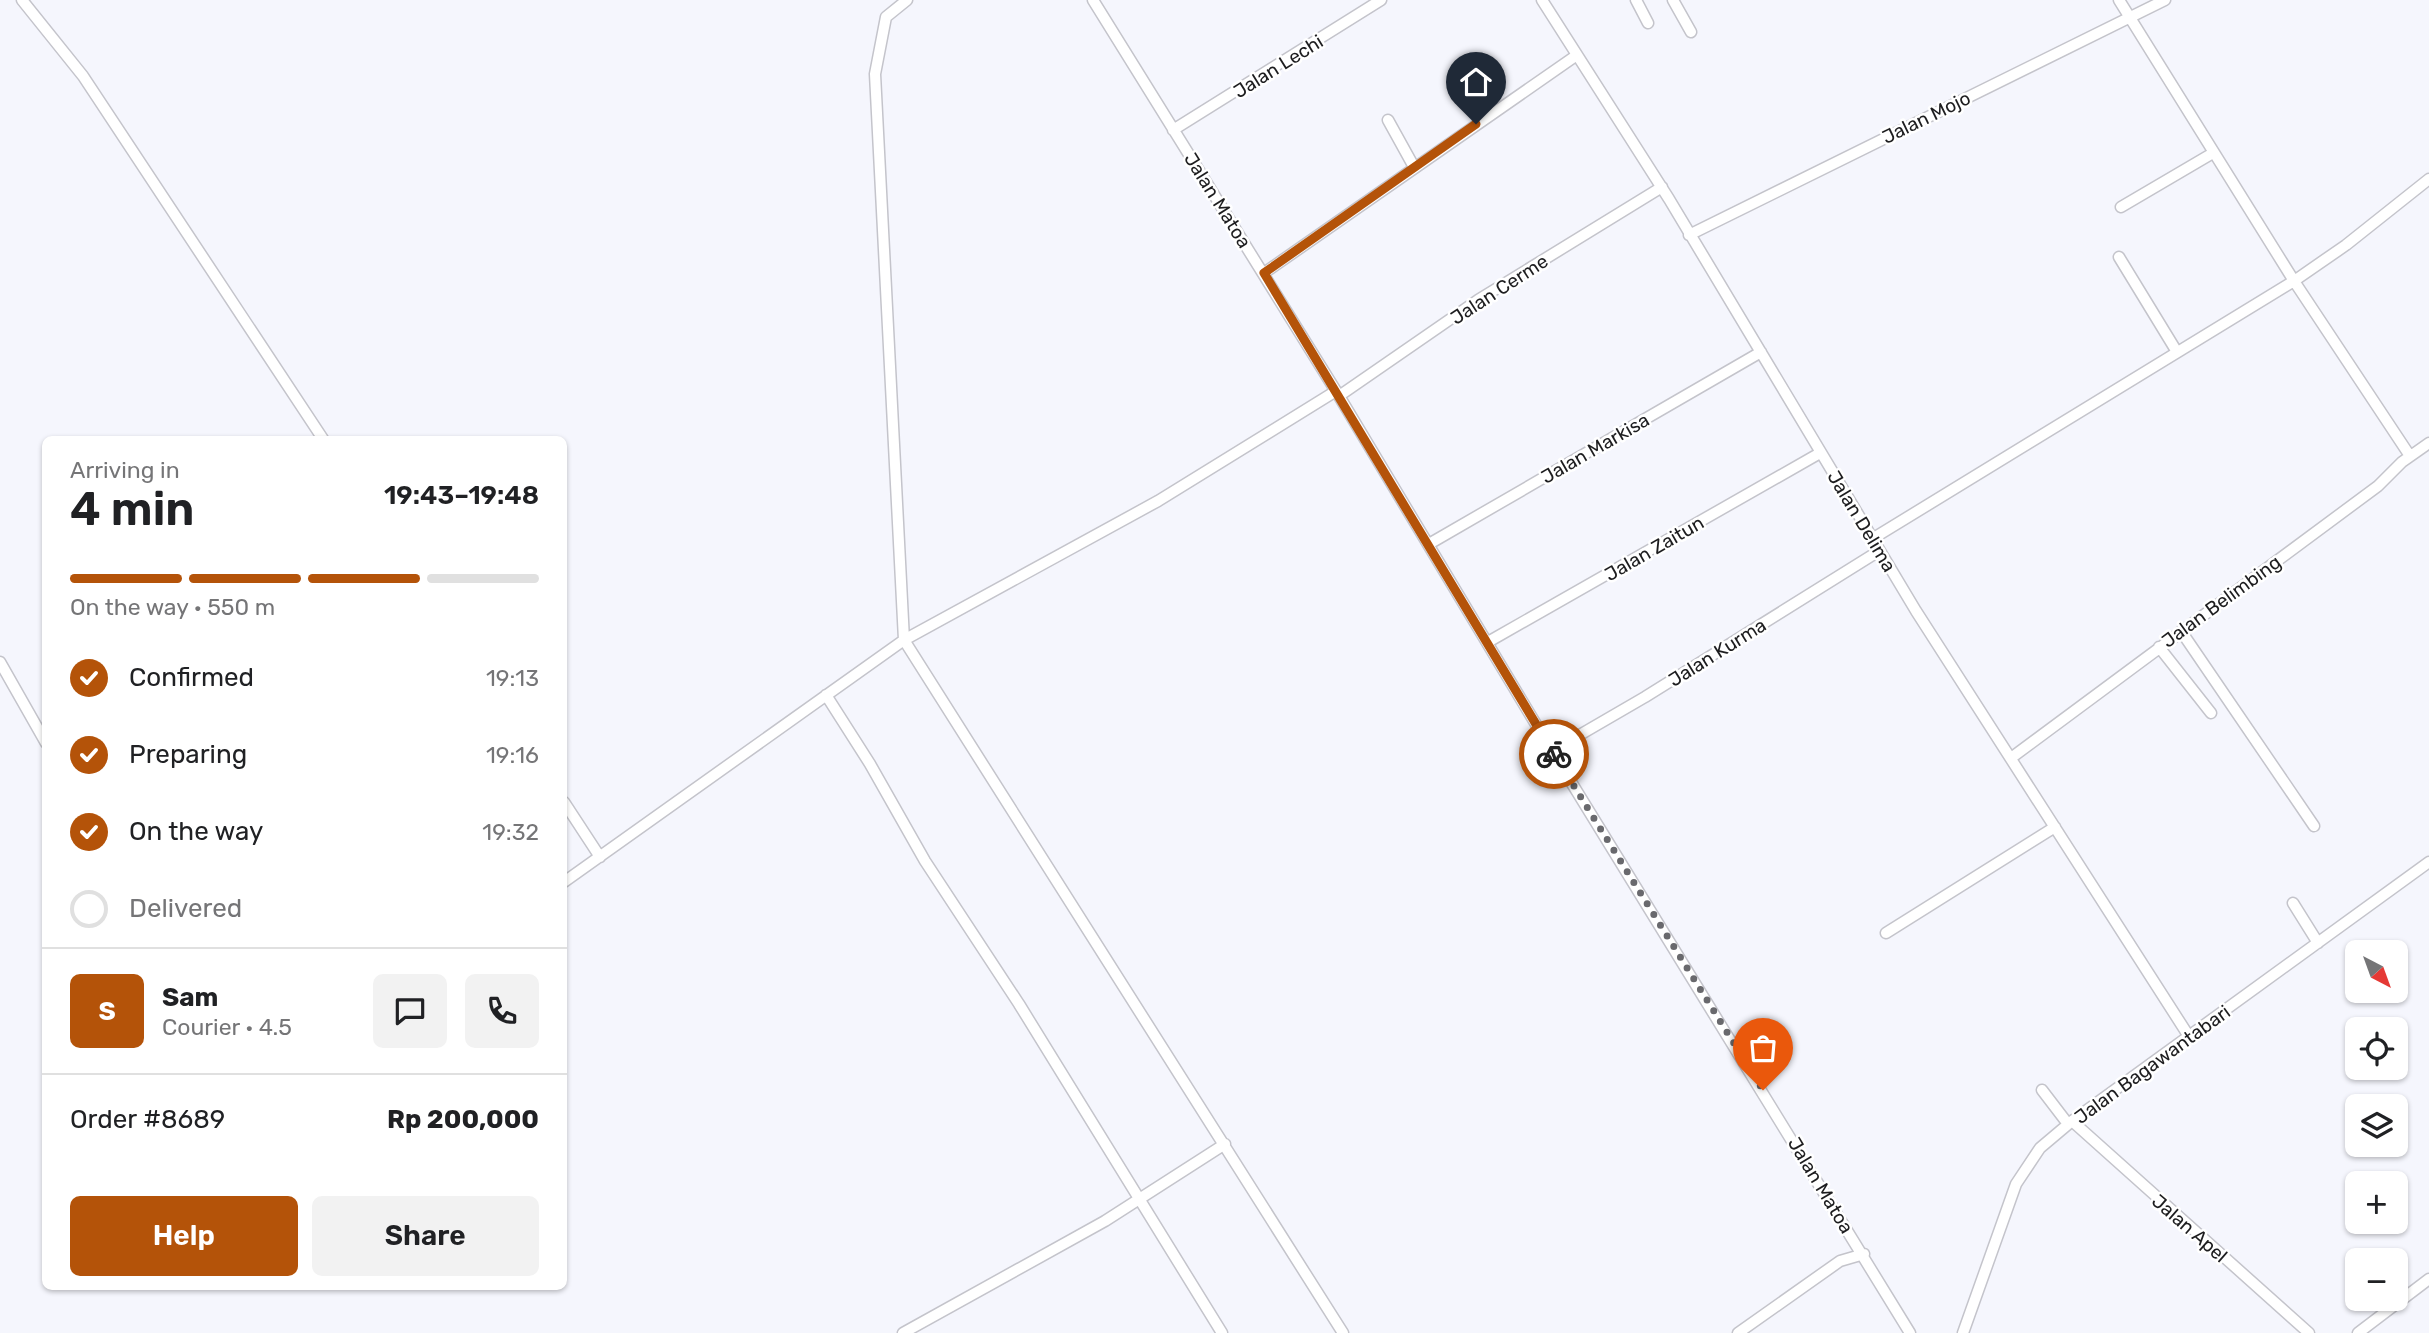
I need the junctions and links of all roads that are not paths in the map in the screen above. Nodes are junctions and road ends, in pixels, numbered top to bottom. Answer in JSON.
{"nodes":[{"id":1,"x":22,"y":0,"type":"edge"},
{"id":2,"x":906,"y":0,"type":"edge"},
{"id":3,"x":1093,"y":0,"type":"edge"},
{"id":4,"x":1381,"y":0,"type":"edge"},
{"id":5,"x":1542,"y":0,"type":"edge"},
{"id":6,"x":1636,"y":0,"type":"edge"},
{"id":7,"x":1672,"y":0,"type":"edge"},
{"id":8,"x":2119,"y":0,"type":"edge"},
{"id":9,"x":2165,"y":0,"type":"edge"},
{"id":10,"x":2129,"y":17,"type":"junction"},
{"id":11,"x":1648,"y":23,"type":"dead end"},
{"id":12,"x":1691,"y":32,"type":"dead end"},
{"id":13,"x":1577,"y":55,"type":"junction"},
{"id":14,"x":1388,"y":120,"type":"dead end"},
{"id":15,"x":1173,"y":130,"type":"junction"},
{"id":16,"x":2213,"y":153,"type":"junction"},
{"id":17,"x":1414,"y":166,"type":"junction"},
{"id":18,"x":2429,"y":179,"type":"edge"},
{"id":19,"x":1662,"y":187,"type":"junction"},
{"id":20,"x":2121,"y":207,"type":"dead end"},
{"id":21,"x":1689,"y":235,"type":"junction"},
{"id":22,"x":2119,"y":257,"type":"dead end"},
{"id":23,"x":1264,"y":273,"type":"junction"},
{"id":24,"x":2294,"y":281,"type":"junction"},
{"id":25,"x":1760,"y":352,"type":"junction"},
{"id":26,"x":2178,"y":352,"type":"junction"},
{"id":27,"x":1338,"y":393,"type":"junction"},
{"id":28,"x":321,"y":436,"type":"edge"},
{"id":29,"x":2429,"y":443,"type":"edge"},
{"id":30,"x":1820,"y":453,"type":"junction"},
{"id":31,"x":2410,"y":456,"type":"junction"},
{"id":32,"x":1872,"y":539,"type":"junction"},
{"id":33,"x":1429,"y":544,"type":"junction"},
{"id":34,"x":1879,"y":551,"type":"junction"},
{"id":35,"x":2181,"y":631,"type":"junction"},
{"id":36,"x":904,"y":640,"type":"junction"},
{"id":37,"x":1488,"y":642,"type":"junction"},
{"id":38,"x":2159,"y":647,"type":"junction"},
{"id":39,"x":0,"y":662,"type":"edge"},
{"id":40,"x":826,"y":695,"type":"junction"},
{"id":41,"x":2211,"y":713,"type":"dead end"},
{"id":42,"x":42,"y":736,"type":"edge"},
{"id":43,"x":1552,"y":751,"type":"junction"},
{"id":44,"x":2011,"y":758,"type":"junction"},
{"id":45,"x":567,"y":807,"type":"edge"},
{"id":46,"x":2314,"y":826,"type":"dead end"},
{"id":47,"x":2055,"y":827,"type":"junction"},
{"id":48,"x":600,"y":857,"type":"junction"},
{"id":49,"x":2429,"y":862,"type":"edge"},
{"id":50,"x":567,"y":880,"type":"edge"},
{"id":51,"x":2293,"y":903,"type":"dead end"},
{"id":52,"x":1886,"y":933,"type":"dead end"},
{"id":53,"x":2318,"y":943,"type":"junction"},
{"id":54,"x":2190,"y":1038,"type":"junction"},
{"id":55,"x":2042,"y":1090,"type":"dead end"},
{"id":56,"x":2070,"y":1123,"type":"junction"},
{"id":57,"x":1224,"y":1144,"type":"junction"},
{"id":58,"x":1140,"y":1200,"type":"junction"},
{"id":59,"x":1864,"y":1254,"type":"junction"},
{"id":60,"x":2429,"y":1279,"type":"edge"},
{"id":61,"x":903,"y":1333,"type":"edge"},
{"id":62,"x":1222,"y":1333,"type":"edge"},
{"id":63,"x":1343,"y":1333,"type":"edge"},
{"id":64,"x":1738,"y":1333,"type":"edge"},
{"id":65,"x":1910,"y":1333,"type":"edge"},
{"id":66,"x":1963,"y":1333,"type":"edge"},
{"id":67,"x":2309,"y":1333,"type":"edge"},
{"id":68,"x":2358,"y":1333,"type":"edge"}],
"edges":[{"from":1,"to":28,"type":"street"},
{"from":2,"to":36,"type":"street"},
{"from":3,"to":15,"type":"street","name":"Jalan Matoa"},
{"from":4,"to":15,"type":"street","name":"Jalan Lechi"},
{"from":5,"to":13,"type":"street","name":"Jalan Delima"},
{"from":6,"to":11,"type":"street"},
{"from":7,"to":12,"type":"street"},
{"from":8,"to":10,"type":"street"},
{"from":9,"to":10,"type":"street","name":"Jalan Mojo"},
{"from":10,"to":16,"type":"street"},
{"from":10,"to":21,"type":"street","name":"Jalan Mojo"},
{"from":13,"to":17,"type":"street"},
{"from":13,"to":19,"type":"street","name":"Jalan Delima"},
{"from":14,"to":17,"type":"street"},
{"from":15,"to":23,"type":"street","name":"Jalan Matoa"},
{"from":16,"to":20,"type":"street"},
{"from":16,"to":24,"type":"street"},
{"from":17,"to":23,"type":"street"},
{"from":18,"to":24,"type":"street"},
{"from":19,"to":21,"type":"street","name":"Jalan Delima"},
{"from":19,"to":27,"type":"street","name":"Jalan Cerme"},
{"from":21,"to":25,"type":"street","name":"Jalan Delima"},
{"from":22,"to":26,"type":"street"},
{"from":23,"to":27,"type":"street","name":"Jalan Matoa"},
{"from":24,"to":26,"type":"street"},
{"from":24,"to":31,"type":"street"},
{"from":25,"to":30,"type":"street","name":"Jalan Delima"},
{"from":25,"to":33,"type":"street","name":"Jalan Markisa"},
{"from":26,"to":32,"type":"street"},
{"from":27,"to":33,"type":"street","name":"Jalan Matoa"},
{"from":27,"to":36,"type":"street","name":"Jalan Cerme"},
{"from":29,"to":31,"type":"street","name":"Jalan Belimbing"},
{"from":30,"to":32,"type":"street","name":"Jalan Delima"},
{"from":30,"to":37,"type":"street","name":"Jalan Zaitun"},
{"from":31,"to":35,"type":"street","name":"Jalan Belimbing"},
{"from":32,"to":34,"type":"street","name":"Jalan Delima"},
{"from":33,"to":37,"type":"street","name":"Jalan Matoa"},
{"from":34,"to":43,"type":"street","name":"Jalan Kurma"},
{"from":34,"to":44,"type":"street","name":"Jalan Delima"},
{"from":35,"to":38,"type":"street","name":"Jalan Belimbing"},
{"from":35,"to":46,"type":"street"},
{"from":36,"to":40,"type":"street","name":"Jalan Cerme"},
{"from":36,"to":57,"type":"street"},
{"from":37,"to":43,"type":"street","name":"Jalan Matoa"},
{"from":38,"to":41,"type":"street"},
{"from":38,"to":44,"type":"street","name":"Jalan Belimbing"},
{"from":39,"to":42,"type":"street"},
{"from":40,"to":48,"type":"street","name":"Jalan Cerme"},
{"from":40,"to":58,"type":"street"},
{"from":43,"to":59,"type":"street","name":"Jalan Matoa"},
{"from":44,"to":47,"type":"street","name":"Jalan Delima"},
{"from":45,"to":48,"type":"street"},
{"from":47,"to":52,"type":"street"},
{"from":47,"to":54,"type":"street","name":"Jalan Delima"},
{"from":48,"to":50,"type":"street","name":"Jalan Cerme"},
{"from":49,"to":53,"type":"street","name":"Jalan Bagawantabari"},
{"from":51,"to":53,"type":"street"},
{"from":53,"to":54,"type":"street","name":"Jalan Bagawantabari"},
{"from":54,"to":56,"type":"street","name":"Jalan Bagawantabari"},
{"from":55,"to":56,"type":"street","name":"Jalan Apel"},
{"from":56,"to":66,"type":"street","name":"Jalan Bagawantabari"},
{"from":56,"to":67,"type":"street","name":"Jalan Apel"},
{"from":57,"to":58,"type":"street"},
{"from":57,"to":63,"type":"street"},
{"from":58,"to":61,"type":"street"},
{"from":58,"to":62,"type":"street"},
{"from":59,"to":64,"type":"street"},
{"from":59,"to":65,"type":"street","name":"Jalan Matoa"},
{"from":60,"to":68,"type":"street"}]}
